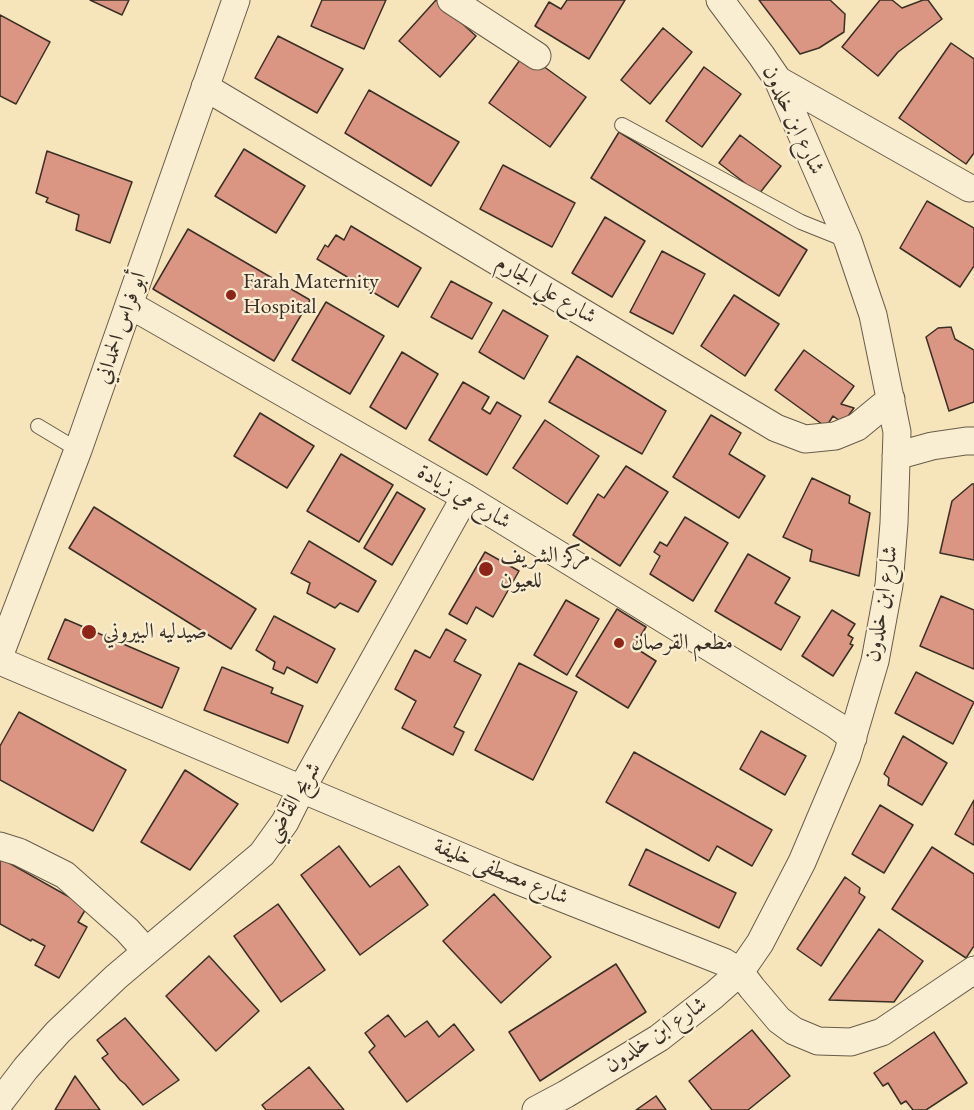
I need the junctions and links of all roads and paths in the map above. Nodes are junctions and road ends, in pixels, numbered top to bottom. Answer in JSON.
{"nodes":[{"id":1,"x":236,"y":0,"type":"edge"},
{"id":2,"x":451,"y":0,"type":"edge"},
{"id":3,"x":720,"y":0,"type":"edge"},
{"id":4,"x":537,"y":56,"type":"dead end"},
{"id":5,"x":778,"y":80,"type":"junction"},
{"id":6,"x":205,"y":87,"type":"junction"},
{"id":7,"x":622,"y":125,"type":"dead end"},
{"id":8,"x":969,"y":188,"type":"dead end"},
{"id":9,"x":848,"y":241,"type":"junction"},
{"id":10,"x":130,"y":305,"type":"junction"},
{"id":11,"x":891,"y":399,"type":"junction"},
{"id":12,"x":38,"y":426,"type":"dead end"},
{"id":13,"x":974,"y":441,"type":"edge"},
{"id":14,"x":78,"y":450,"type":"junction"},
{"id":15,"x":896,"y":456,"type":"junction"},
{"id":16,"x":465,"y":497,"type":"junction"},
{"id":17,"x":0,"y":654,"type":"edge"},
{"id":18,"x":0,"y":661,"type":"edge"},
{"id":19,"x":853,"y":738,"type":"junction"},
{"id":20,"x":301,"y":789,"type":"junction"},
{"id":21,"x":0,"y":846,"type":"edge"},
{"id":22,"x":146,"y":951,"type":"junction"},
{"id":23,"x":974,"y":970,"type":"edge"},
{"id":24,"x":740,"y":972,"type":"junction"},
{"id":25,"x":0,"y":1102,"type":"edge"},
{"id":26,"x":536,"y":1110,"type":"edge"}],
"edges":[{"from":1,"to":6,"type":"street","name":"أبو فراس الحمداني"},
{"from":2,"to":4,"type":"street"},
{"from":3,"to":5,"type":"street","name":"شارع ابن خلدون"},
{"from":5,"to":8,"type":"street"},
{"from":5,"to":9,"type":"street","name":"شارع ابن خلدون"},
{"from":6,"to":10,"type":"street","name":"أبو فراس الحمداني"},
{"from":6,"to":11,"type":"street","name":"شارع علي الجارم"},
{"from":7,"to":9,"type":"lane"},
{"from":9,"to":11,"type":"street","name":"شارع ابن خلدون"},
{"from":10,"to":14,"type":"street","name":"أبو فراس الحمداني"},
{"from":10,"to":16,"type":"street","name":"شارع مي زيادة"},
{"from":11,"to":15,"type":"street","name":"شارع ابن خلدون"},
{"from":12,"to":14,"type":"lane"},
{"from":13,"to":15,"type":"street"},
{"from":14,"to":17,"type":"street","name":"أبو فراس الحمداني"},
{"from":15,"to":19,"type":"street","name":"شارع ابن خلدون"},
{"from":16,"to":19,"type":"street","name":"شارع مي زيادة"},
{"from":16,"to":20,"type":"street","name":"شريح القاضي"},
{"from":18,"to":20,"type":"street","name":"شارع مصطفى خليفة"},
{"from":19,"to":24,"type":"street","name":"شارع ابن خلدون"},
{"from":20,"to":22,"type":"street","name":"شريح القاضي"},
{"from":20,"to":24,"type":"street","name":"شارع مصطفى خليفة"},
{"from":21,"to":22,"type":"street"},
{"from":22,"to":25,"type":"street","name":"شريح القاضي"},
{"from":23,"to":24,"type":"street","name":"شارع مصطفى خليفة"},
{"from":24,"to":26,"type":"street","name":"شارع ابن خلدون"}]}
